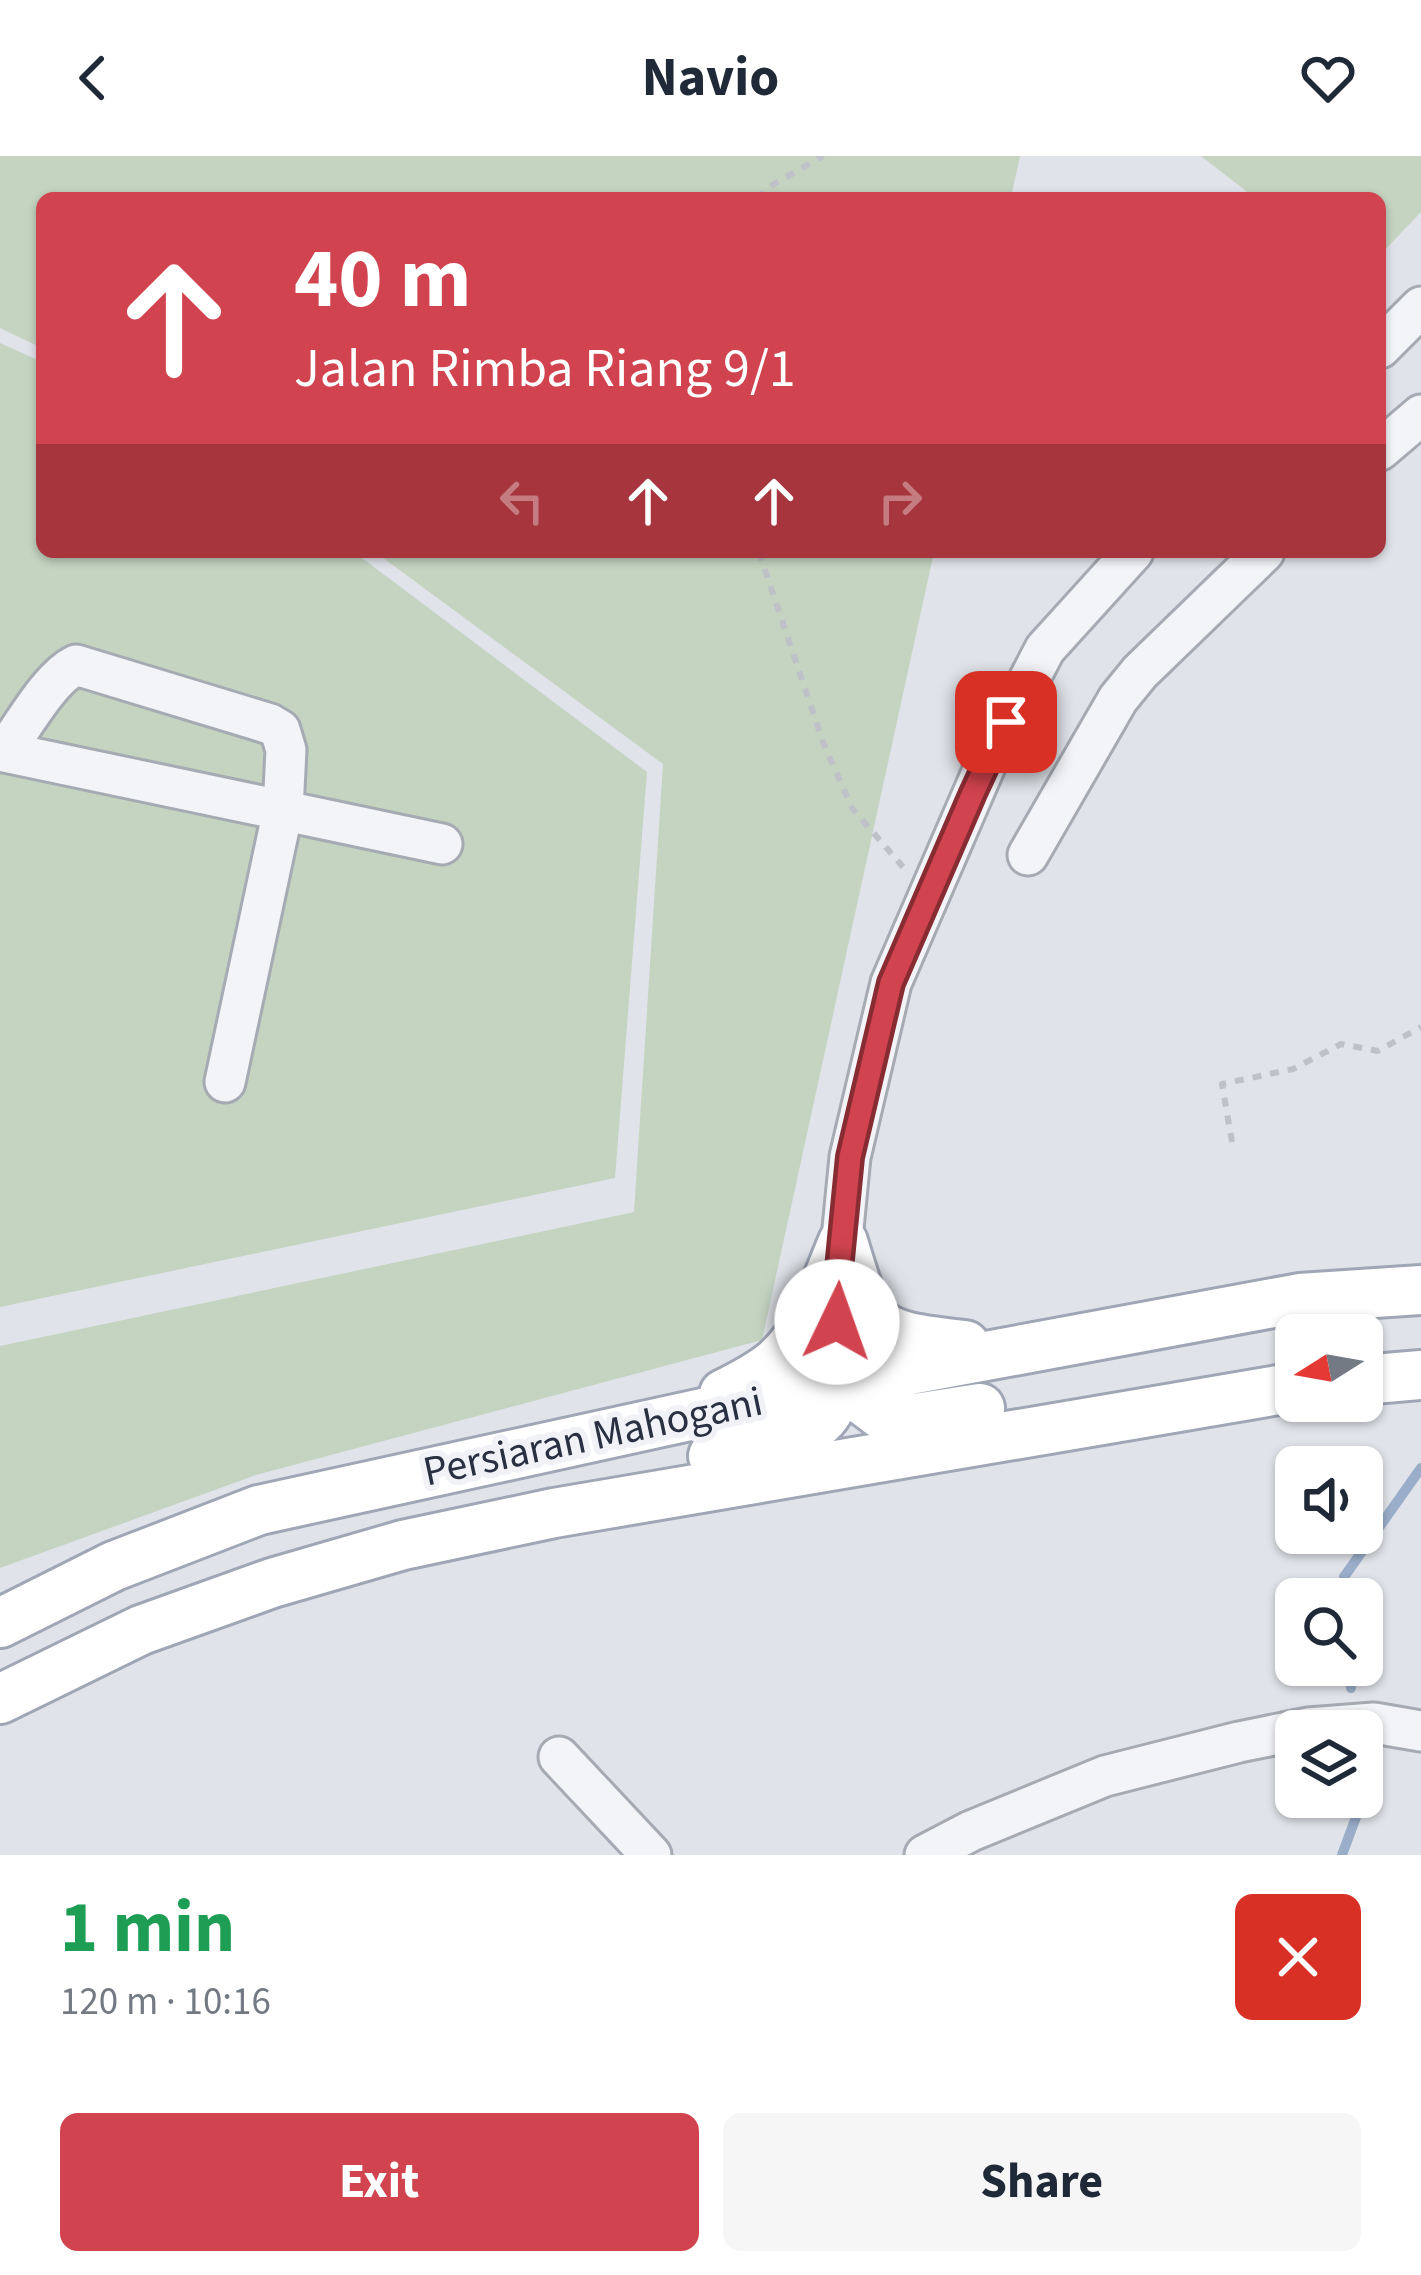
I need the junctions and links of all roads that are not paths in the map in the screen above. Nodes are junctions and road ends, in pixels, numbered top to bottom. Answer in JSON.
{"nodes":[{"id":1,"x":1421,"y":307,"type":"edge"},
{"id":2,"x":1386,"y":342,"type":"edge"},
{"id":3,"x":1421,"y":415,"type":"edge"},
{"id":4,"x":1386,"y":445,"type":"edge"},
{"id":5,"x":1128,"y":558,"type":"edge"},
{"id":6,"x":1258,"y":558,"type":"edge"},
{"id":7,"x":2,"y":752,"type":"edge"},
{"id":8,"x":283,"y":810,"type":"junction"},
{"id":9,"x":442,"y":844,"type":"dead end"},
{"id":10,"x":1028,"y":855,"type":"dead end"},
{"id":11,"x":225,"y":1082,"type":"dead end"},
{"id":12,"x":843,"y":1243,"type":"junction"},
{"id":13,"x":1421,"y":1290,"type":"edge"},
{"id":14,"x":1021,"y":1349,"type":"junction"},
{"id":15,"x":1421,"y":1376,"type":"edge"},
{"id":16,"x":1383,"y":1379,"type":"edge"},
{"id":17,"x":1275,"y":1380,"type":"edge"},
{"id":18,"x":840,"y":1383,"type":"junction"},
{"id":19,"x":1275,"y":1388,"type":"edge"},
{"id":20,"x":676,"y":1418,"type":"junction"},
{"id":21,"x":554,"y":1513,"type":"junction"},
{"id":22,"x":0,"y":1623,"type":"edge"},
{"id":23,"x":0,"y":1699,"type":"edge"},
{"id":24,"x":1421,"y":1731,"type":"edge"},
{"id":25,"x":559,"y":1757,"type":"dead end"},
{"id":26,"x":651,"y":1855,"type":"edge"},
{"id":27,"x":925,"y":1855,"type":"edge"}],
"edges":[{"from":1,"to":2,"type":"street"},
{"from":3,"to":4,"type":"street"},
{"from":5,"to":12,"type":"street"},
{"from":6,"to":10,"type":"street"},
{"from":7,"to":8,"type":"street"},
{"from":7,"to":8,"type":"street"},
{"from":8,"to":9,"type":"street"},
{"from":8,"to":11,"type":"street"},
{"from":12,"to":14,"type":"main road"},
{"from":12,"to":18,"type":"street"},
{"from":12,"to":20,"type":"main road"},
{"from":13,"to":14,"type":"main road","name":"Persiaran Mahogani"},
{"from":14,"to":18,"type":"main road","name":"Persiaran Mahogani"},
{"from":15,"to":16,"type":"main road"},
{"from":17,"to":18,"type":"main road"},
{"from":18,"to":20,"type":"main road","name":"Persiaran Mahogani"},
{"from":18,"to":21,"type":"main road"},
{"from":19,"to":21,"type":"main road","name":"Persiaran Mahogani"},
{"from":20,"to":22,"type":"main road","name":"Persiaran Mahogani"},
{"from":21,"to":23,"type":"main road","name":"Persiaran Mahogani"},
{"from":24,"to":27,"type":"street"},
{"from":25,"to":26,"type":"street"}]}
